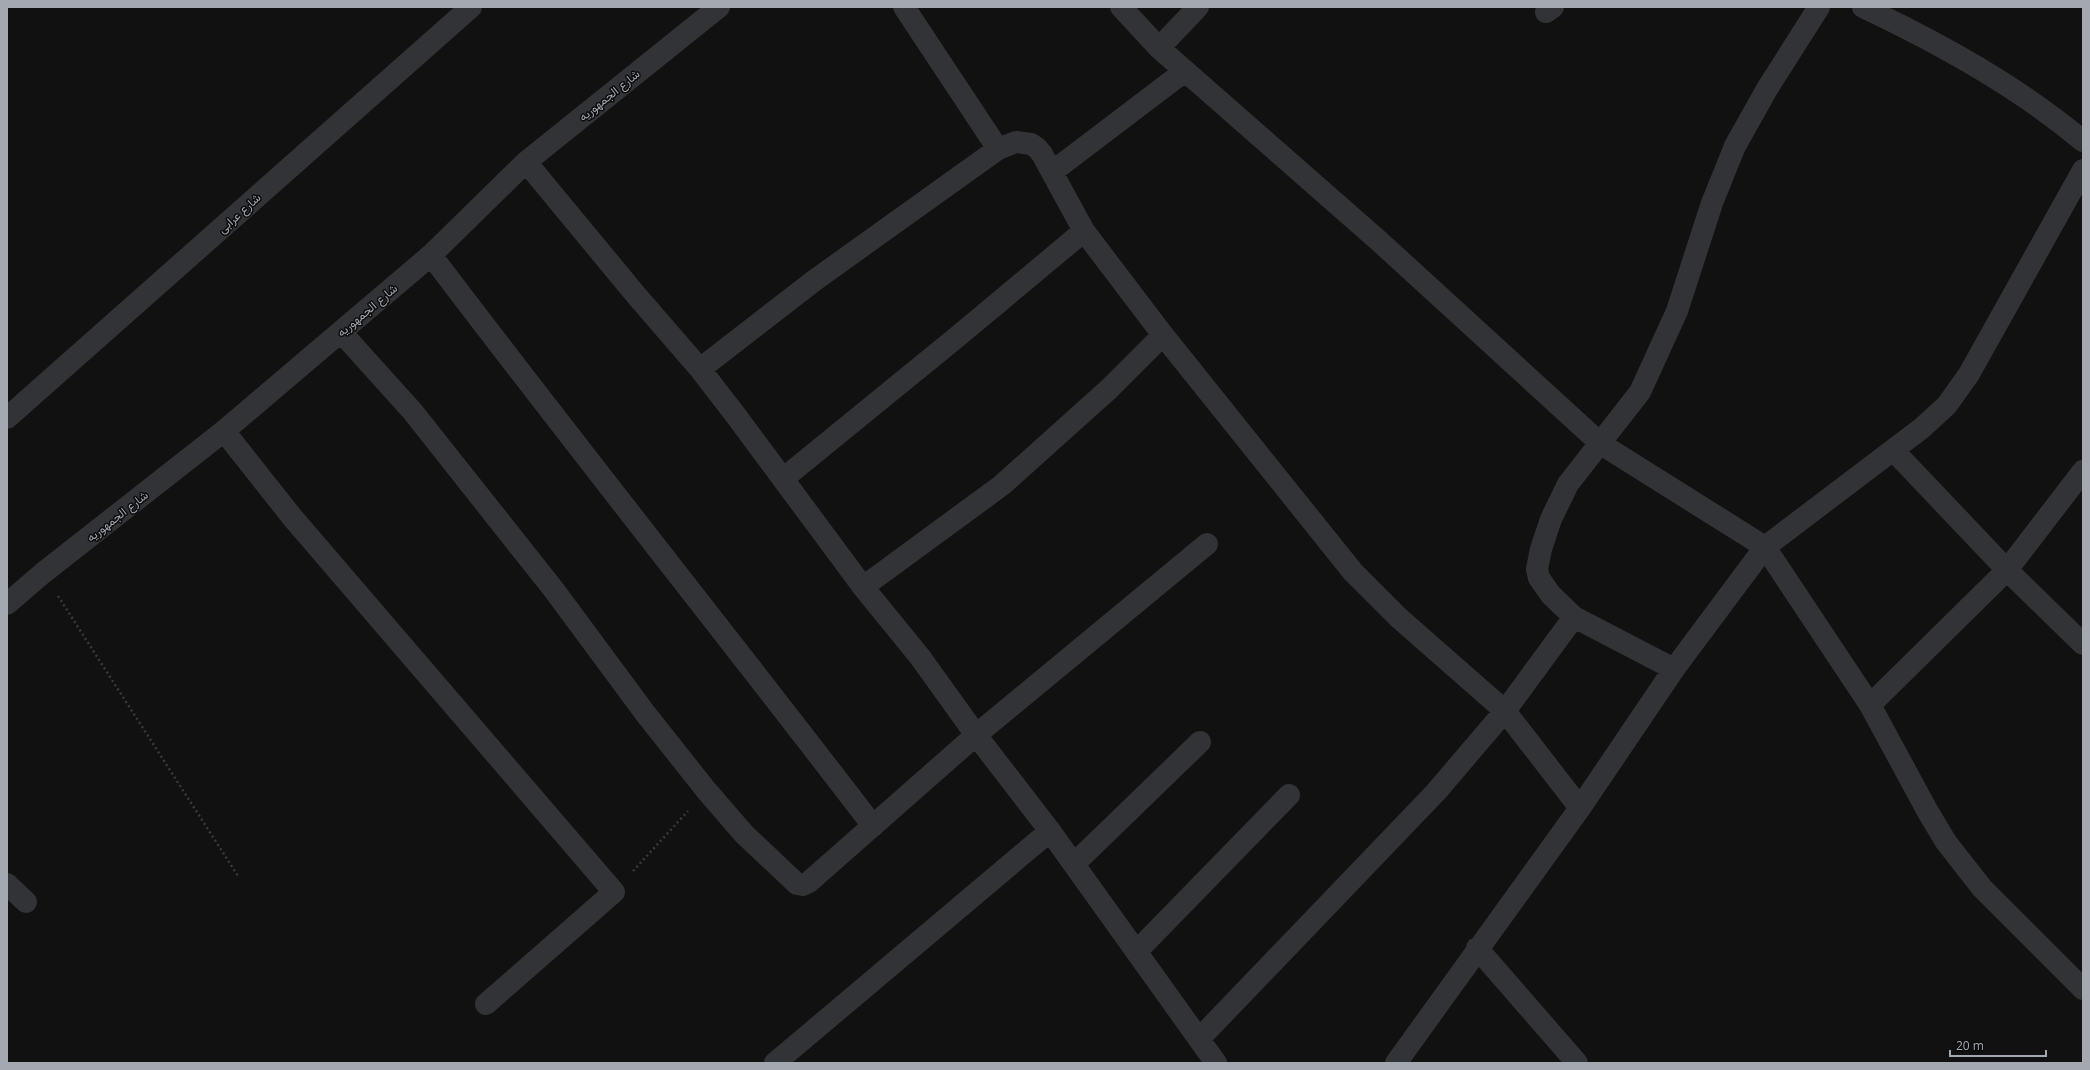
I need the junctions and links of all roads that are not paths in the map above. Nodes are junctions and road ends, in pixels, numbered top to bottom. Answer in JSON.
{"nodes":[{"id":1,"x":471,"y":7,"type":"edge"},
{"id":2,"x":719,"y":7,"type":"edge"},
{"id":3,"x":904,"y":7,"type":"edge"},
{"id":4,"x":1121,"y":7,"type":"edge"},
{"id":5,"x":1198,"y":7,"type":"edge"},
{"id":6,"x":1819,"y":7,"type":"edge"},
{"id":7,"x":1863,"y":7,"type":"edge"},
{"id":8,"x":1159,"y":48,"type":"junction"},
{"id":9,"x":1185,"y":71,"type":"junction"},
{"id":10,"x":2083,"y":141,"type":"edge"},
{"id":11,"x":998,"y":149,"type":"junction"},
{"id":12,"x":526,"y":162,"type":"junction"},
{"id":13,"x":2083,"y":170,"type":"edge"},
{"id":14,"x":1052,"y":172,"type":"junction"},
{"id":15,"x":1084,"y":231,"type":"junction"},
{"id":16,"x":431,"y":255,"type":"junction"},
{"id":17,"x":341,"y":332,"type":"junction"},
{"id":18,"x":1163,"y":335,"type":"junction"},
{"id":19,"x":700,"y":369,"type":"junction"},
{"id":20,"x":7,"y":418,"type":"edge"},
{"id":21,"x":224,"y":431,"type":"junction"},
{"id":22,"x":1601,"y":444,"type":"junction"},
{"id":23,"x":1893,"y":450,"type":"junction"},
{"id":24,"x":2083,"y":471,"type":"edge"},
{"id":25,"x":784,"y":478,"type":"junction"},
{"id":26,"x":1207,"y":544,"type":"dead end"},
{"id":27,"x":1764,"y":547,"type":"junction"},
{"id":28,"x":2008,"y":570,"type":"junction"},
{"id":29,"x":863,"y":587,"type":"junction"},
{"id":30,"x":7,"y":604,"type":"edge"},
{"id":31,"x":1574,"y":617,"type":"junction"},
{"id":32,"x":2083,"y":644,"type":"edge"},
{"id":33,"x":1674,"y":669,"type":"junction"},
{"id":34,"x":1870,"y":705,"type":"junction"},
{"id":35,"x":1505,"y":711,"type":"junction"},
{"id":36,"x":976,"y":735,"type":"junction"},
{"id":37,"x":1200,"y":742,"type":"dead end"},
{"id":38,"x":1290,"y":795,"type":"dead end"},
{"id":39,"x":1580,"y":808,"type":"junction"},
{"id":40,"x":873,"y":826,"type":"junction"},
{"id":41,"x":1050,"y":831,"type":"junction"},
{"id":42,"x":1074,"y":864,"type":"junction"},
{"id":43,"x":7,"y":884,"type":"edge"},
{"id":44,"x":26,"y":902,"type":"dead end"},
{"id":45,"x":1477,"y":948,"type":"junction"},
{"id":46,"x":1137,"y":951,"type":"junction"},
{"id":47,"x":2083,"y":990,"type":"edge"},
{"id":48,"x":486,"y":1004,"type":"dead end"},
{"id":49,"x":1200,"y":1038,"type":"junction"},
{"id":50,"x":775,"y":1063,"type":"edge"},
{"id":51,"x":1216,"y":1063,"type":"edge"},
{"id":52,"x":1396,"y":1063,"type":"edge"},
{"id":53,"x":1577,"y":1063,"type":"edge"}],
"edges":[{"from":1,"to":20,"type":"street","name":"شارع عرابى"},
{"from":2,"to":12,"type":"street","name":"شارع الجمهوريه"},
{"from":3,"to":11,"type":"street"},
{"from":4,"to":8,"type":"street"},
{"from":5,"to":8,"type":"street"},
{"from":6,"to":22,"type":"street"},
{"from":7,"to":10,"type":"street"},
{"from":8,"to":9,"type":"street"},
{"from":9,"to":14,"type":"street"},
{"from":9,"to":22,"type":"street"},
{"from":11,"to":14,"type":"street"},
{"from":11,"to":19,"type":"street"},
{"from":12,"to":16,"type":"street","name":"شارع الجمهوريه"},
{"from":12,"to":19,"type":"street"},
{"from":13,"to":23,"type":"street"},
{"from":14,"to":15,"type":"street"},
{"from":15,"to":18,"type":"street"},
{"from":15,"to":25,"type":"street"},
{"from":16,"to":17,"type":"street","name":"شارع الجمهوريه"},
{"from":16,"to":40,"type":"street"},
{"from":17,"to":21,"type":"street","name":"شارع الجمهوريه"},
{"from":17,"to":40,"type":"street"},
{"from":18,"to":29,"type":"street"},
{"from":18,"to":35,"type":"street"},
{"from":19,"to":25,"type":"street"},
{"from":21,"to":30,"type":"street","name":"شارع الجمهوريه"},
{"from":21,"to":48,"type":"street"},
{"from":22,"to":27,"type":"street"},
{"from":22,"to":31,"type":"street"},
{"from":23,"to":27,"type":"street"},
{"from":23,"to":28,"type":"street"},
{"from":24,"to":28,"type":"street"},
{"from":25,"to":29,"type":"street"},
{"from":26,"to":36,"type":"street"},
{"from":27,"to":33,"type":"street"},
{"from":27,"to":34,"type":"street"},
{"from":28,"to":32,"type":"street"},
{"from":28,"to":34,"type":"street"},
{"from":29,"to":36,"type":"street"},
{"from":31,"to":33,"type":"street"},
{"from":31,"to":35,"type":"street"},
{"from":33,"to":39,"type":"street"},
{"from":34,"to":47,"type":"street"},
{"from":35,"to":39,"type":"street"},
{"from":35,"to":49,"type":"street"},
{"from":36,"to":40,"type":"street"},
{"from":36,"to":41,"type":"street"},
{"from":37,"to":42,"type":"street"},
{"from":38,"to":46,"type":"street"},
{"from":39,"to":45,"type":"street"},
{"from":41,"to":42,"type":"street"},
{"from":41,"to":50,"type":"street"},
{"from":42,"to":46,"type":"street"},
{"from":43,"to":44,"type":"street"},
{"from":45,"to":52,"type":"street"},
{"from":45,"to":53,"type":"street"},
{"from":46,"to":49,"type":"street"},
{"from":49,"to":51,"type":"street"}]}
